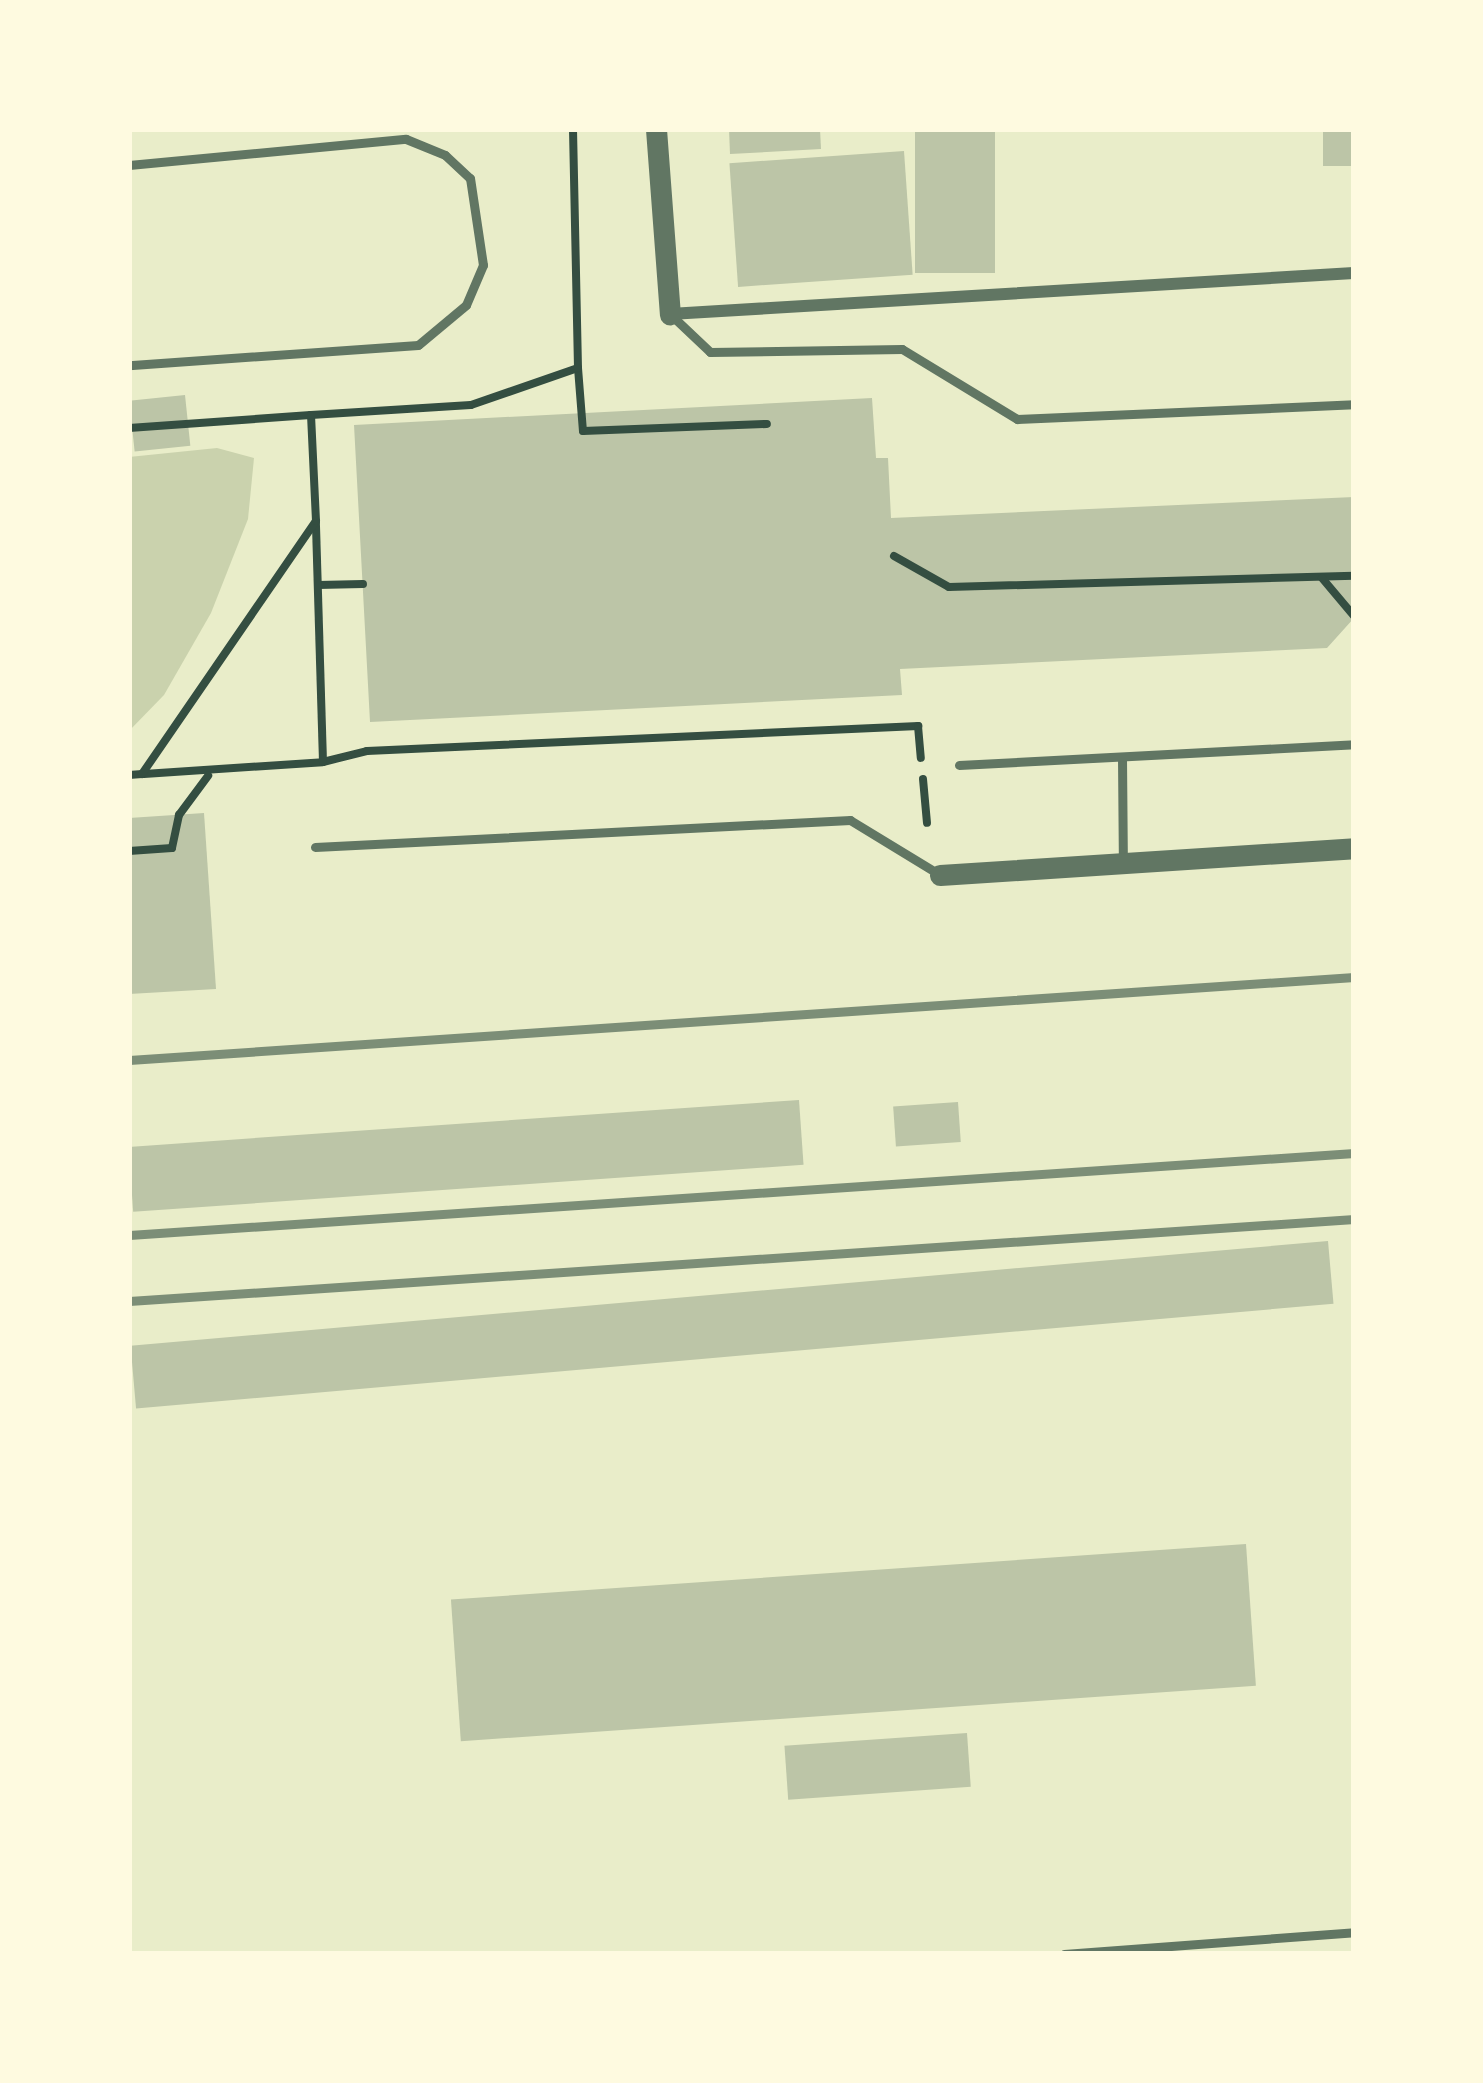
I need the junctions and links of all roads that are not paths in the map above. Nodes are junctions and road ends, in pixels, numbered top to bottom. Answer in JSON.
{"nodes":[{"id":1,"x":656,"y":129,"type":"edge"},
{"id":2,"x":129,"y":165,"type":"edge"},
{"id":3,"x":1354,"y":274,"type":"edge"},
{"id":4,"x":670,"y":314,"type":"junction"},
{"id":5,"x":129,"y":365,"type":"edge"},
{"id":6,"x":1354,"y":404,"type":"edge"},
{"id":7,"x":1354,"y":744,"type":"edge"},
{"id":8,"x":1122,"y":758,"type":"junction"},
{"id":9,"x":959,"y":765,"type":"dead end"},
{"id":10,"x":315,"y":847,"type":"dead end"},
{"id":11,"x":1354,"y":848,"type":"edge"},
{"id":12,"x":1123,"y":863,"type":"junction"},
{"id":13,"x":940,"y":875,"type":"joint"},
{"id":14,"x":1354,"y":1932,"type":"edge"},
{"id":15,"x":1064,"y":1954,"type":"edge"}],
"edges":[{"from":1,"to":4,"type":"street"},
{"from":2,"to":5,"type":"lane"},
{"from":3,"to":4,"type":"street"},
{"from":4,"to":6,"type":"lane"},
{"from":7,"to":8,"type":"lane"},
{"from":8,"to":9,"type":"lane"},
{"from":8,"to":12,"type":"lane"},
{"from":10,"to":13,"type":"lane"},
{"from":11,"to":12,"type":"street"},
{"from":12,"to":13,"type":"street"},
{"from":14,"to":15,"type":"lane"}]}
